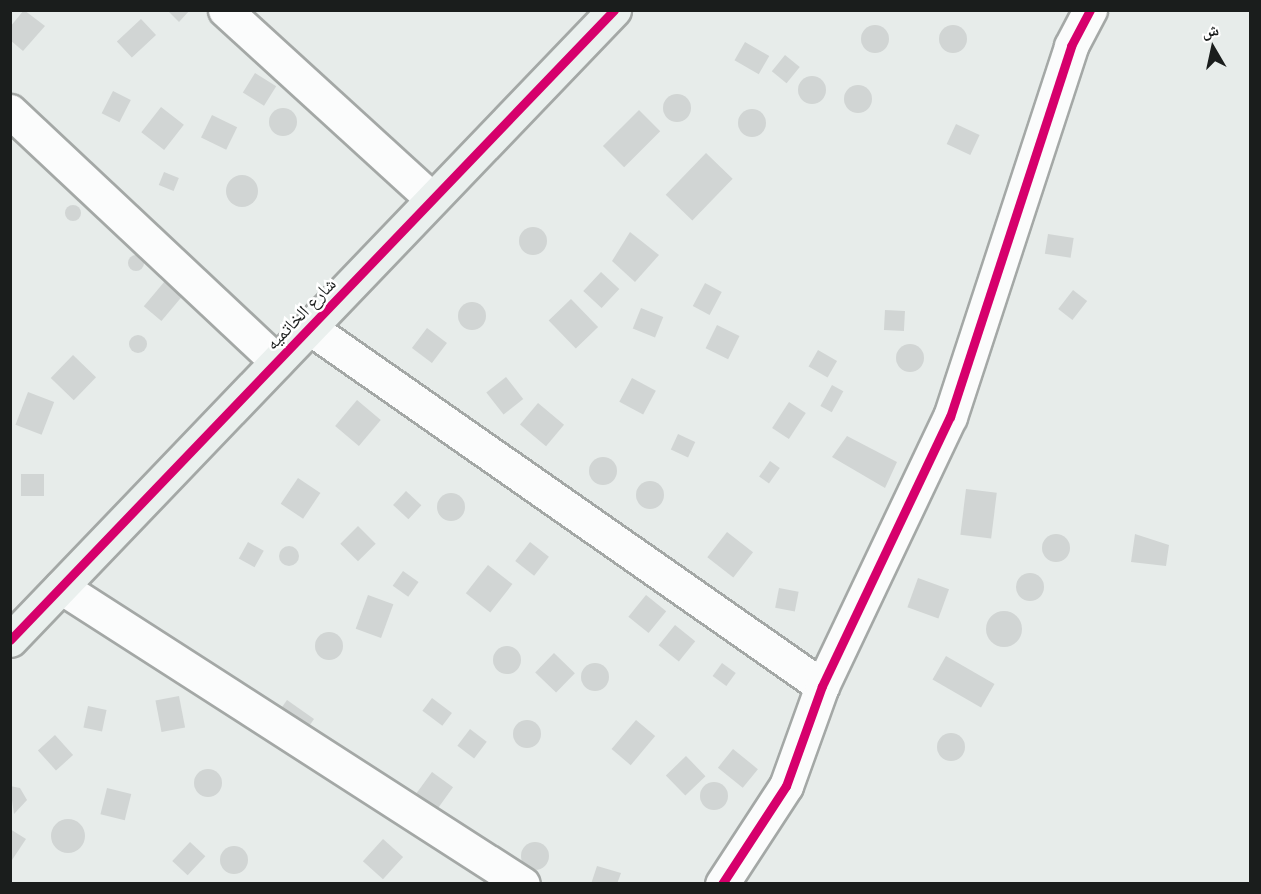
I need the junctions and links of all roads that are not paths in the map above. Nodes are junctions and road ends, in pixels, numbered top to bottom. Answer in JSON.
{"nodes":[{"id":1,"x":225,"y":10,"type":"edge"},
{"id":2,"x":614,"y":10,"type":"edge"},
{"id":3,"x":1090,"y":10,"type":"edge"},
{"id":4,"x":10,"y":111,"type":"edge"},
{"id":5,"x":432,"y":199,"type":"junction"},
{"id":6,"x":310,"y":328,"type":"junction"},
{"id":7,"x":277,"y":362,"type":"junction"},
{"id":8,"x":61,"y":588,"type":"junction"},
{"id":9,"x":10,"y":640,"type":"edge"},
{"id":10,"x":822,"y":686,"type":"junction"},
{"id":11,"x":523,"y":884,"type":"edge"},
{"id":12,"x":722,"y":884,"type":"edge"}],
"edges":[{"from":1,"to":5,"type":"street"},
{"from":2,"to":5,"type":"street","name":"شارع الخاتميه"},
{"from":3,"to":10,"type":"street"},
{"from":4,"to":7,"type":"street"},
{"from":5,"to":6,"type":"street","name":"شارع الخاتميه"},
{"from":6,"to":7,"type":"street","name":"شارع الخاتميه"},
{"from":6,"to":10,"type":"street"},
{"from":7,"to":8,"type":"street","name":"شارع الخاتميه"},
{"from":8,"to":9,"type":"street","name":"شارع الخاتميه"},
{"from":8,"to":11,"type":"street"},
{"from":10,"to":12,"type":"street"}]}
